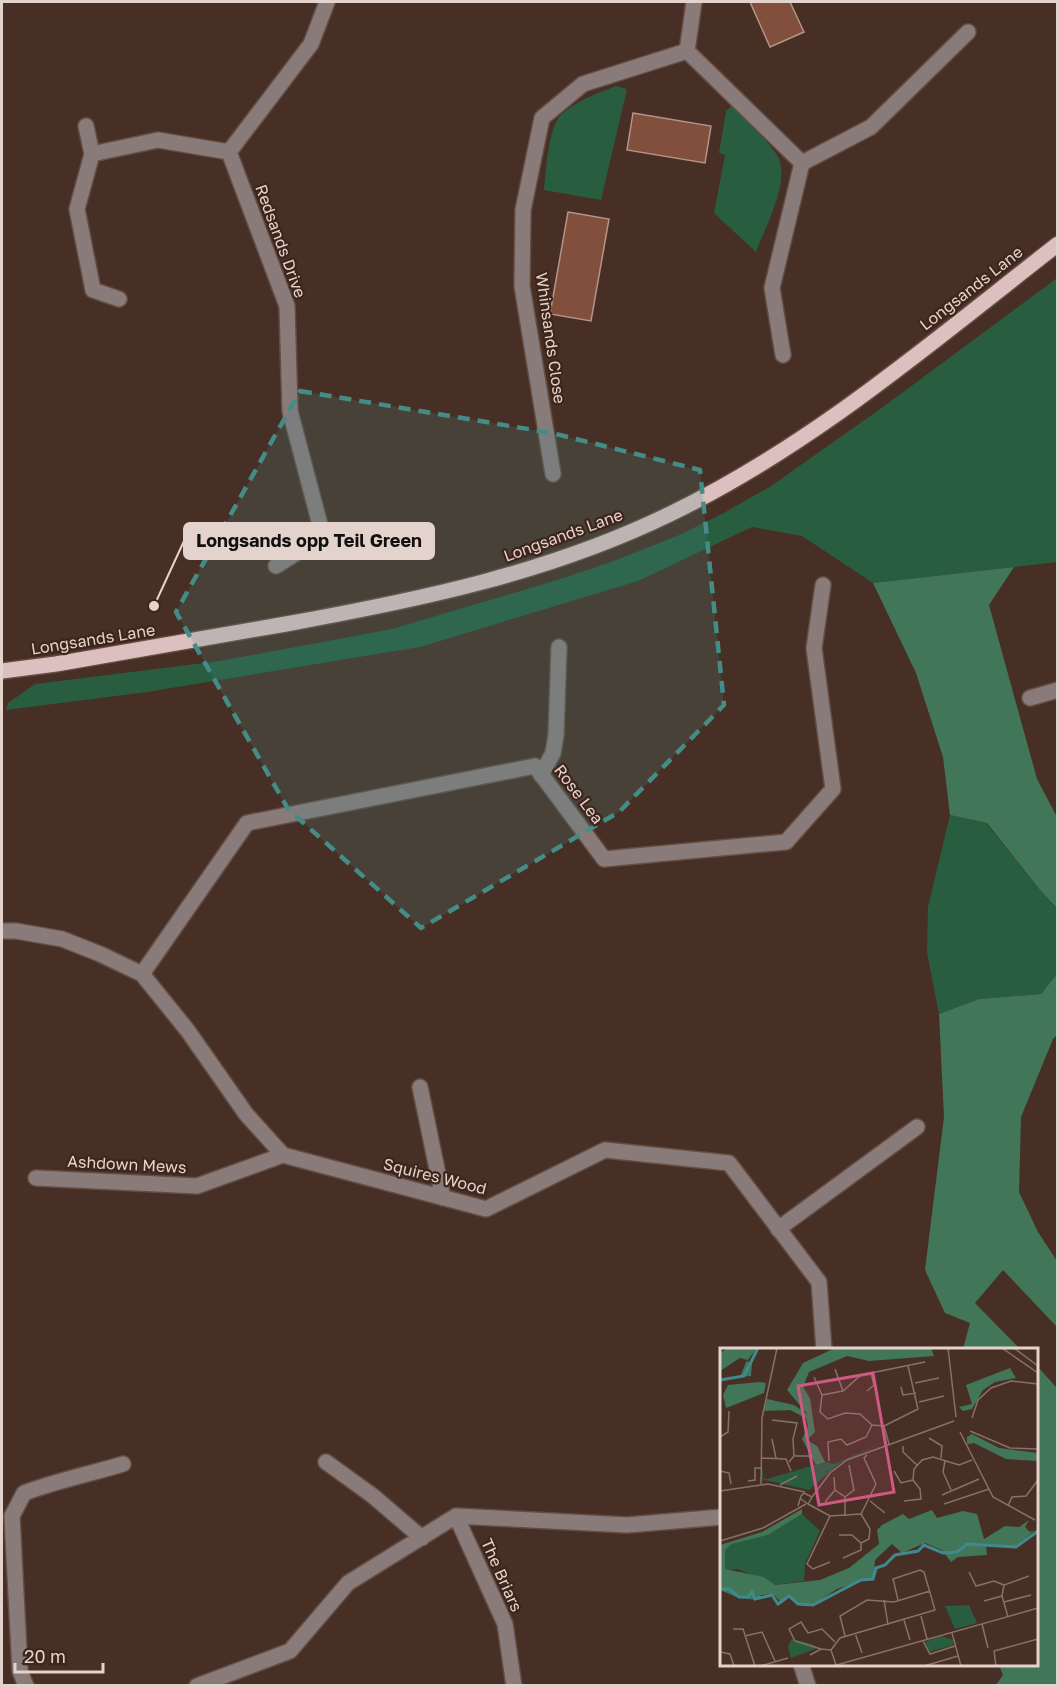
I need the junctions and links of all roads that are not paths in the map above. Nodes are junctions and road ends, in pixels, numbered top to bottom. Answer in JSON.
{"nodes":[{"id":1,"x":327,"y":2,"type":"edge"},
{"id":2,"x":694,"y":2,"type":"edge"},
{"id":3,"x":968,"y":32,"type":"dead end"},
{"id":4,"x":687,"y":51,"type":"junction"},
{"id":5,"x":86,"y":126,"type":"dead end"},
{"id":6,"x":229,"y":152,"type":"junction"},
{"id":7,"x":92,"y":154,"type":"junction"},
{"id":8,"x":802,"y":163,"type":"junction"},
{"id":9,"x":1058,"y":244,"type":"edge"},
{"id":10,"x":118,"y":299,"type":"dead end"},
{"id":11,"x":783,"y":355,"type":"dead end"},
{"id":12,"x":554,"y":474,"type":"dead end"},
{"id":13,"x":276,"y":566,"type":"dead end"},
{"id":14,"x":823,"y":585,"type":"dead end"},
{"id":15,"x":559,"y":647,"type":"dead end"},
{"id":16,"x":2,"y":671,"type":"edge"},
{"id":17,"x":1058,"y":690,"type":"edge"},
{"id":18,"x":1030,"y":698,"type":"dead end"},
{"id":19,"x":541,"y":775,"type":"junction"},
{"id":20,"x":2,"y":930,"type":"edge"},
{"id":21,"x":142,"y":974,"type":"junction"},
{"id":22,"x":420,"y":1087,"type":"dead end"},
{"id":23,"x":917,"y":1127,"type":"dead end"},
{"id":24,"x":283,"y":1155,"type":"junction"},
{"id":25,"x":36,"y":1178,"type":"dead end"},
{"id":26,"x":443,"y":1198,"type":"junction"},
{"id":27,"x":778,"y":1229,"type":"junction"},
{"id":28,"x":824,"y":1348,"type":"edge"},
{"id":29,"x":326,"y":1462,"type":"dead end"},
{"id":30,"x":123,"y":1464,"type":"dead end"},
{"id":31,"x":456,"y":1516,"type":"junction"},
{"id":32,"x":720,"y":1517,"type":"edge"},
{"id":33,"x":422,"y":1538,"type":"junction"},
{"id":34,"x":801,"y":1666,"type":"edge"},
{"id":35,"x":26,"y":1686,"type":"edge"},
{"id":36,"x":197,"y":1686,"type":"edge"},
{"id":37,"x":514,"y":1686,"type":"edge"},
{"id":38,"x":808,"y":1686,"type":"edge"}],
"edges":[{"from":1,"to":6,"type":"street"},
{"from":2,"to":4,"type":"street"},
{"from":3,"to":8,"type":"street"},
{"from":4,"to":8,"type":"street"},
{"from":4,"to":12,"type":"street","name":"Whinsands Close"},
{"from":5,"to":7,"type":"street"},
{"from":6,"to":7,"type":"street"},
{"from":6,"to":13,"type":"street","name":"Redsands Drive"},
{"from":7,"to":10,"type":"street"},
{"from":8,"to":11,"type":"street"},
{"from":9,"to":16,"type":"main road","name":"Longsands Lane"},
{"from":14,"to":19,"type":"street","name":"Rose Lea"},
{"from":15,"to":19,"type":"street"},
{"from":17,"to":18,"type":"street"},
{"from":19,"to":21,"type":"street","name":"Rose Lea"},
{"from":20,"to":21,"type":"street"},
{"from":21,"to":24,"type":"street"},
{"from":22,"to":26,"type":"street"},
{"from":23,"to":27,"type":"street"},
{"from":24,"to":25,"type":"street","name":"Ashdown Mews"},
{"from":24,"to":26,"type":"street","name":"Squires Wood"},
{"from":26,"to":27,"type":"street","name":"Squires Wood"},
{"from":27,"to":28,"type":"street","name":"Squires Wood"},
{"from":29,"to":33,"type":"street"},
{"from":30,"to":35,"type":"street"},
{"from":31,"to":32,"type":"street"},
{"from":31,"to":33,"type":"street"},
{"from":31,"to":37,"type":"street","name":"The Briars"},
{"from":33,"to":36,"type":"street"},
{"from":34,"to":38,"type":"street"}]}
